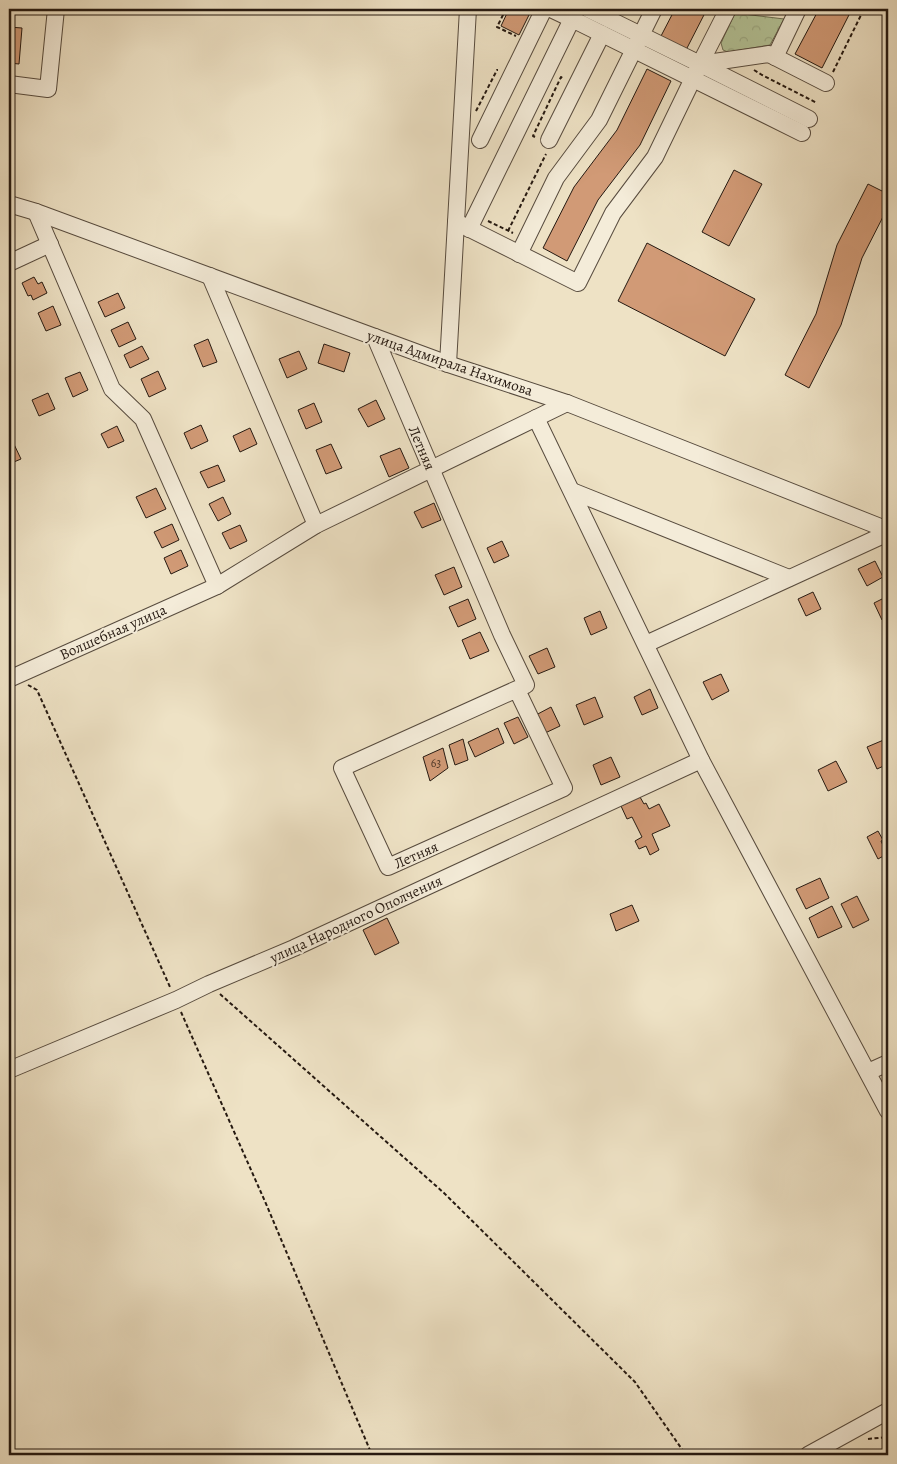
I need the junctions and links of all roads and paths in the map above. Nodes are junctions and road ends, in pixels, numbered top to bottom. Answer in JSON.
{"nodes":[{"id":1,"x":56,"y":9,"type":"edge"},
{"id":2,"x":468,"y":9,"type":"edge"},
{"id":3,"x":506,"y":9,"type":"edge"},
{"id":4,"x":544,"y":9,"type":"edge"},
{"id":5,"x":552,"y":9,"type":"edge"},
{"id":6,"x":588,"y":9,"type":"edge"},
{"id":7,"x":654,"y":9,"type":"edge"},
{"id":8,"x":728,"y":9,"type":"edge"},
{"id":9,"x":798,"y":9,"type":"edge"},
{"id":10,"x":864,"y":9,"type":"edge"},
{"id":11,"x":572,"y":19,"type":"junction"},
{"id":12,"x":602,"y":34,"type":"junction"},
{"id":13,"x":522,"y":39,"type":"dead end"},
{"id":14,"x":637,"y":42,"type":"junction"},
{"id":15,"x":775,"y":56,"type":"junction"},
{"id":16,"x":751,"y":69,"type":"dead end"},
{"id":17,"x":696,"y":72,"type":"junction"},
{"id":18,"x":828,"y":78,"type":"joint"},
{"id":19,"x":9,"y":84,"type":"edge"},
{"id":20,"x":817,"y":103,"type":"dead end"},
{"id":21,"x":806,"y":126,"type":"dead end"},
{"id":22,"x":480,"y":140,"type":"dead end"},
{"id":23,"x":548,"y":146,"type":"joint"},
{"id":24,"x":9,"y":204,"type":"edge"},
{"id":25,"x":36,"y":212,"type":"junction"},
{"id":26,"x":467,"y":222,"type":"junction"},
{"id":27,"x":508,"y":231,"type":"junction"},
{"id":28,"x":50,"y":244,"type":"junction"},
{"id":29,"x":522,"y":247,"type":"junction"},
{"id":30,"x":9,"y":263,"type":"edge"},
{"id":31,"x":210,"y":276,"type":"junction"},
{"id":32,"x":375,"y":337,"type":"junction"},
{"id":33,"x":448,"y":364,"type":"junction"},
{"id":34,"x":567,"y":403,"type":"junction"},
{"id":35,"x":536,"y":418,"type":"junction"},
{"id":36,"x":432,"y":469,"type":"junction"},
{"id":37,"x":572,"y":491,"type":"junction"},
{"id":38,"x":316,"y":524,"type":"junction"},
{"id":39,"x":888,"y":531,"type":"edge"},
{"id":40,"x":789,"y":578,"type":"junction"},
{"id":41,"x":217,"y":586,"type":"junction"},
{"id":42,"x":646,"y":644,"type":"junction"},
{"id":43,"x":11,"y":678,"type":"edge"},
{"id":44,"x":516,"y":690,"type":"junction"},
{"id":45,"x":701,"y":760,"type":"junction"},
{"id":46,"x":209,"y":984,"type":"junction"},
{"id":47,"x":176,"y":1000,"type":"junction"},
{"id":48,"x":888,"y":1063,"type":"edge"},
{"id":49,"x":9,"y":1070,"type":"edge"},
{"id":50,"x":868,"y":1072,"type":"junction"},
{"id":51,"x":888,"y":1111,"type":"edge"},
{"id":52,"x":888,"y":1411,"type":"edge"},
{"id":53,"x":372,"y":1455,"type":"edge"},
{"id":54,"x":686,"y":1455,"type":"edge"},
{"id":55,"x":808,"y":1455,"type":"edge"}],
"edges":[{"from":1,"to":19,"type":"street"},
{"from":2,"to":26,"type":"street"},
{"from":3,"to":13,"type":"path"},
{"from":4,"to":22,"type":"street"},
{"from":5,"to":11,"type":"street"},
{"from":6,"to":14,"type":"street"},
{"from":7,"to":14,"type":"street"},
{"from":8,"to":17,"type":"street"},
{"from":9,"to":15,"type":"street"},
{"from":10,"to":18,"type":"path"},
{"from":11,"to":12,"type":"street"},
{"from":11,"to":26,"type":"street"},
{"from":12,"to":14,"type":"street"},
{"from":12,"to":23,"type":"street"},
{"from":14,"to":17,"type":"street"},
{"from":14,"to":29,"type":"street"},
{"from":15,"to":17,"type":"street"},
{"from":15,"to":18,"type":"street"},
{"from":16,"to":20,"type":"path"},
{"from":17,"to":21,"type":"street"},
{"from":17,"to":29,"type":"street"},
{"from":23,"to":27,"type":"path"},
{"from":24,"to":25,"type":"street","name":"улица Адмирала Нахимова"},
{"from":25,"to":28,"type":"street"},
{"from":25,"to":31,"type":"street","name":"улица Адмирала Нахимова"},
{"from":26,"to":27,"type":"path"},
{"from":26,"to":29,"type":"street"},
{"from":26,"to":33,"type":"street"},
{"from":27,"to":29,"type":"path"},
{"from":28,"to":30,"type":"street"},
{"from":28,"to":41,"type":"street"},
{"from":31,"to":32,"type":"street","name":"улица Адмирала Нахимова"},
{"from":31,"to":38,"type":"street"},
{"from":32,"to":33,"type":"street","name":"улица Адмирала Нахимова"},
{"from":32,"to":36,"type":"street","name":"Летняя"},
{"from":33,"to":34,"type":"street","name":"улица Адмирала Нахимова"},
{"from":34,"to":35,"type":"street","name":"Волшебная улица"},
{"from":34,"to":39,"type":"street","name":"улица Адмирала Нахимова"},
{"from":35,"to":36,"type":"street","name":"Волшебная улица"},
{"from":35,"to":37,"type":"street"},
{"from":36,"to":38,"type":"street","name":"Волшебная улица"},
{"from":36,"to":44,"type":"street","name":"Летняя"},
{"from":37,"to":40,"type":"street"},
{"from":37,"to":42,"type":"street"},
{"from":38,"to":41,"type":"street","name":"Волшебная улица"},
{"from":39,"to":40,"type":"street"},
{"from":40,"to":42,"type":"street"},
{"from":41,"to":43,"type":"street","name":"Волшебная улица"},
{"from":42,"to":45,"type":"street"},
{"from":43,"to":47,"type":"path"},
{"from":44,"to":44,"type":"street","name":"Летняя"},
{"from":45,"to":46,"type":"street","name":"улица Народного Ополчения"},
{"from":45,"to":50,"type":"street"},
{"from":46,"to":47,"type":"street","name":"улица Народного Ополчения"},
{"from":46,"to":54,"type":"path"},
{"from":47,"to":49,"type":"street","name":"улица Народного Ополчения"},
{"from":47,"to":53,"type":"path"},
{"from":48,"to":50,"type":"street"},
{"from":50,"to":51,"type":"street"},
{"from":52,"to":55,"type":"street"}]}
